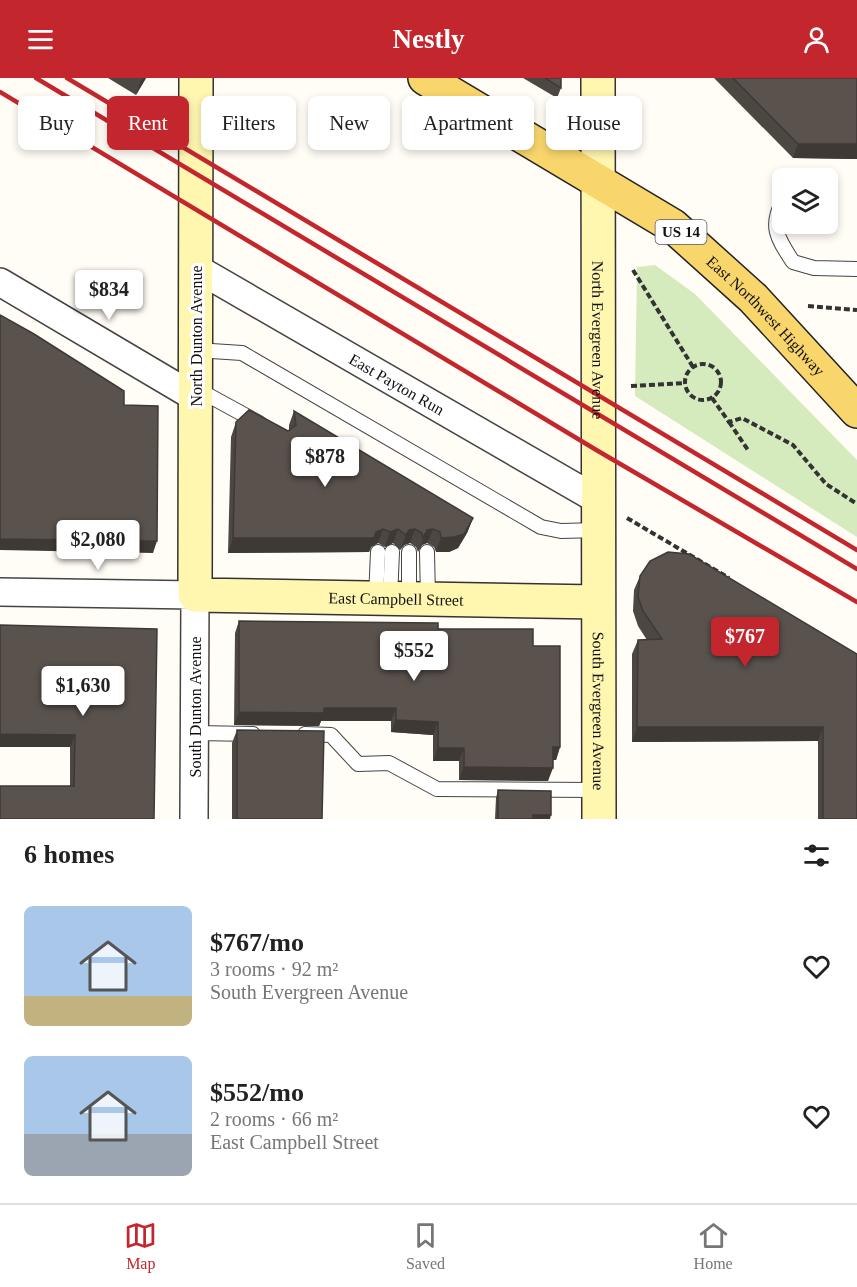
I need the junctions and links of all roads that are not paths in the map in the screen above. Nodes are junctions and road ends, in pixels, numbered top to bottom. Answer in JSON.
{"nodes":[{"id":1,"x":196,"y":78,"type":"edge"},
{"id":2,"x":425,"y":78,"type":"edge"},
{"id":3,"x":598,"y":78,"type":"edge"},
{"id":4,"x":598,"y":180,"type":"junction"},
{"id":5,"x":777,"y":234,"type":"edge"},
{"id":6,"x":196,"y":268,"type":"junction"},
{"id":7,"x":857,"y":269,"type":"edge"},
{"id":8,"x":0,"y":282,"type":"edge"},
{"id":9,"x":196,"y":350,"type":"junction"},
{"id":10,"x":196,"y":393,"type":"junction"},
{"id":11,"x":857,"y":411,"type":"edge"},
{"id":12,"x":274,"y":431,"type":"edge"},
{"id":13,"x":607,"y":516,"type":"junction"},
{"id":14,"x":385,"y":552,"type":"edge"},
{"id":15,"x":409,"y":552,"type":"edge"},
{"id":16,"x":427,"y":552,"type":"edge"},
{"id":17,"x":0,"y":592,"type":"edge"},
{"id":18,"x":195,"y":595,"type":"junction"},
{"id":19,"x":401,"y":598,"type":"junction"},
{"id":20,"x":598,"y":602,"type":"junction"},
{"id":21,"x":195,"y":733,"type":"junction"},
{"id":22,"x":273,"y":734,"type":"edge"},
{"id":23,"x":296,"y":734,"type":"edge"},
{"id":24,"x":599,"y":805,"type":"edge"},
{"id":25,"x":194,"y":819,"type":"edge"}],
"edges":[{"from":1,"to":6,"type":"street","name":"North Dunton Avenue"},
{"from":2,"to":4,"type":"main road","name":"East Northwest Highway","number":"US 14"},
{"from":3,"to":4,"type":"street","name":"North Evergreen Avenue"},
{"from":4,"to":11,"type":"main road","name":"East Northwest Highway","number":"US 14"},
{"from":4,"to":13,"type":"street","name":"North Evergreen Avenue"},
{"from":5,"to":7,"type":"lane"},
{"from":6,"to":9,"type":"street","name":"North Dunton Avenue"},
{"from":6,"to":13,"type":"street","name":"East Payton Run"},
{"from":8,"to":10,"type":"street"},
{"from":9,"to":10,"type":"street","name":"North Dunton Avenue"},
{"from":9,"to":13,"type":"lane"},
{"from":10,"to":12,"type":"lane"},
{"from":10,"to":18,"type":"street","name":"North Dunton Avenue"},
{"from":13,"to":20,"type":"street","name":"North Evergreen Avenue"},
{"from":14,"to":19,"type":"lane"},
{"from":15,"to":19,"type":"lane"},
{"from":16,"to":19,"type":"lane"},
{"from":17,"to":18,"type":"street"},
{"from":18,"to":19,"type":"street","name":"East Campbell Street"},
{"from":18,"to":21,"type":"street","name":"South Dunton Avenue"},
{"from":19,"to":20,"type":"street","name":"East Campbell Street"},
{"from":20,"to":24,"type":"street","name":"South Evergreen Avenue"},
{"from":21,"to":22,"type":"lane"},
{"from":21,"to":25,"type":"street","name":"South Dunton Avenue"},
{"from":23,"to":24,"type":"lane"}]}
